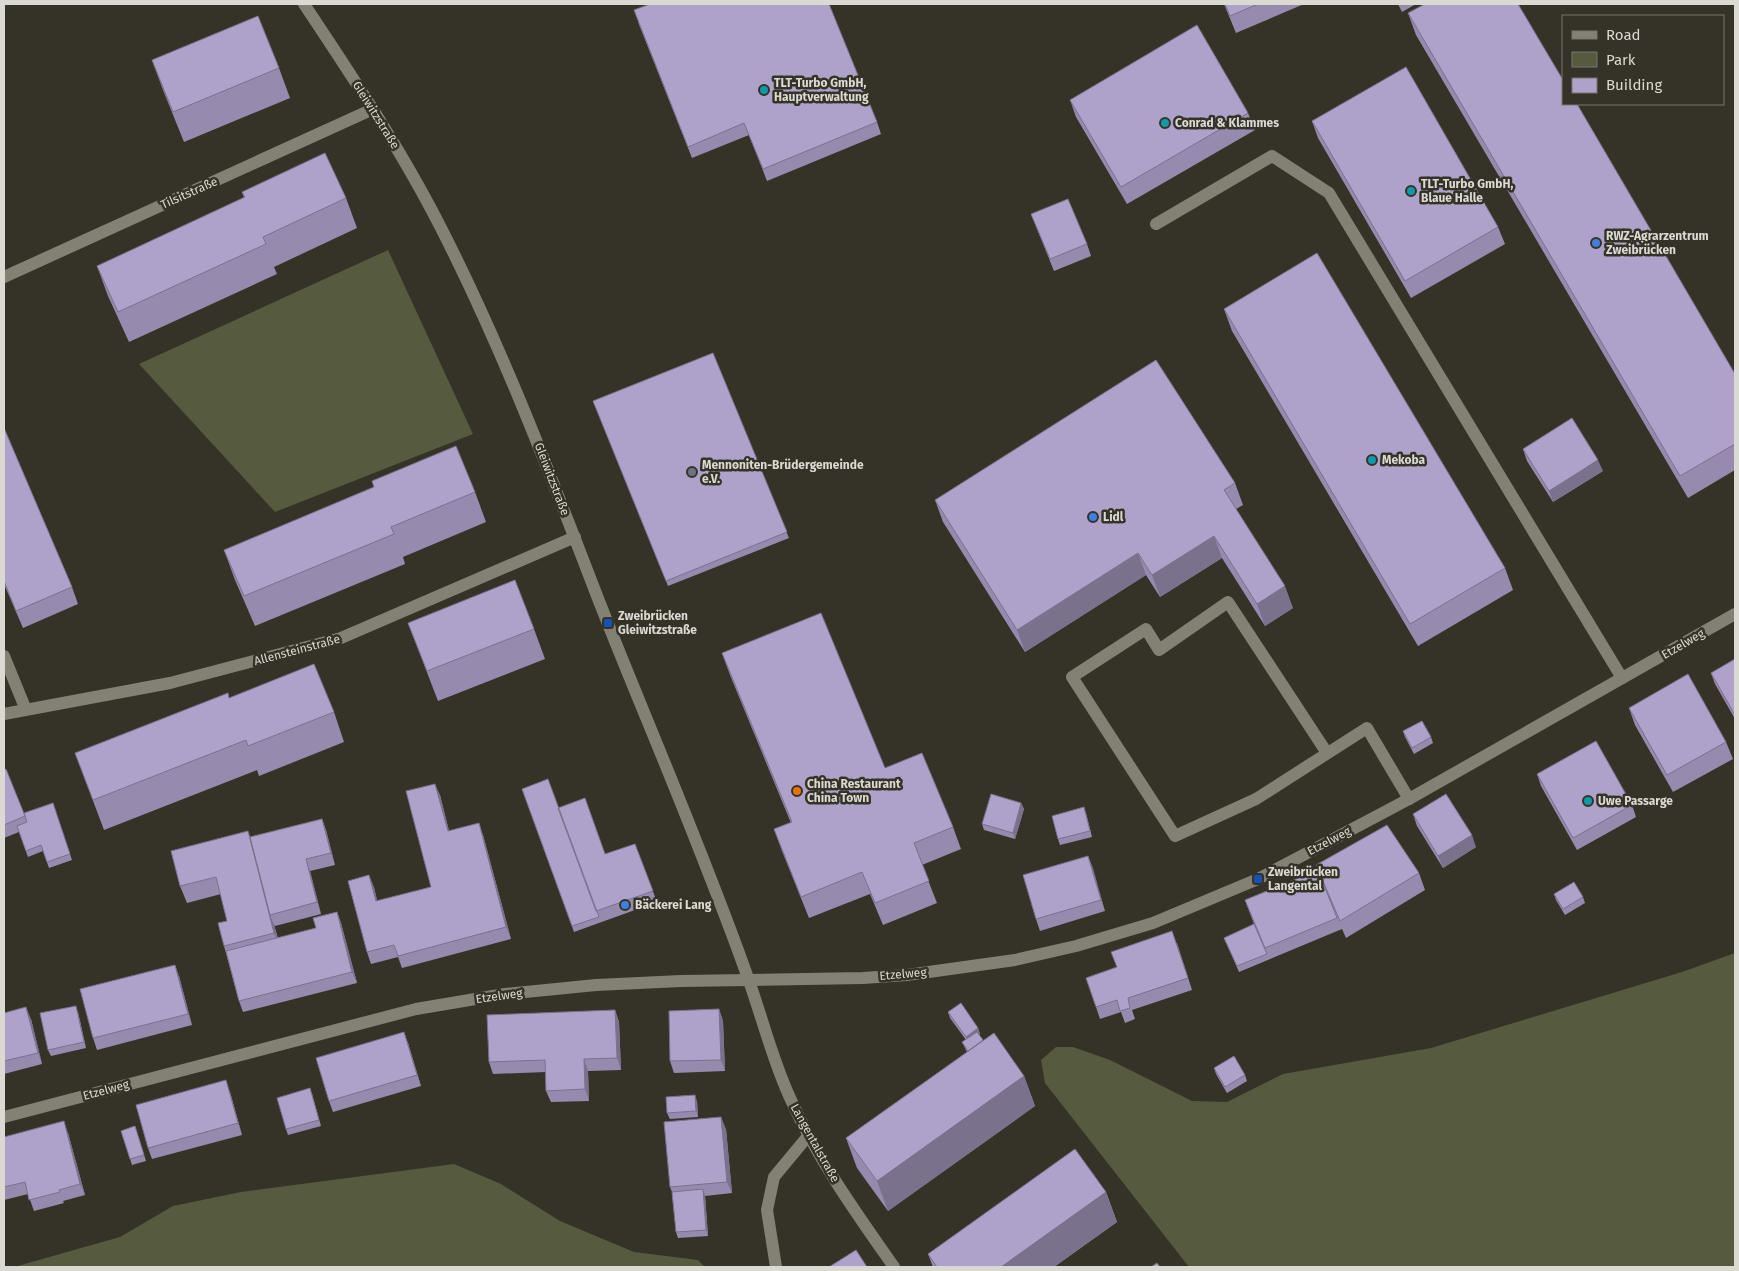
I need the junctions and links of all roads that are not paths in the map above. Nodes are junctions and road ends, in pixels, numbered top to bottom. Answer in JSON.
{"nodes":[{"id":1,"x":304,"y":4,"type":"edge"},
{"id":2,"x":373,"y":109,"type":"junction"},
{"id":3,"x":1156,"y":224,"type":"dead end"},
{"id":4,"x":4,"y":277,"type":"edge"},
{"id":5,"x":575,"y":537,"type":"junction"},
{"id":6,"x":1735,"y":614,"type":"edge"},
{"id":7,"x":4,"y":656,"type":"edge"},
{"id":8,"x":1622,"y":678,"type":"junction"},
{"id":9,"x":26,"y":710,"type":"junction"},
{"id":10,"x":4,"y":714,"type":"edge"},
{"id":11,"x":1327,"y":754,"type":"junction"},
{"id":12,"x":1410,"y":799,"type":"junction"},
{"id":13,"x":749,"y":980,"type":"junction"},
{"id":14,"x":4,"y":1117,"type":"edge"},
{"id":15,"x":808,"y":1136,"type":"junction"},
{"id":16,"x":776,"y":1267,"type":"edge"},
{"id":17,"x":894,"y":1267,"type":"edge"}],
"edges":[{"from":1,"to":2,"type":"street","name":"Gleiwitzstraße"},
{"from":2,"to":4,"type":"street","name":"Tilsitstraße"},
{"from":2,"to":5,"type":"street","name":"Gleiwitzstraße"},
{"from":3,"to":8,"type":"street"},
{"from":5,"to":9,"type":"street","name":"Allensteinstraße"},
{"from":5,"to":13,"type":"street","name":"Gleiwitzstraße"},
{"from":6,"to":8,"type":"street","name":"Etzelweg"},
{"from":7,"to":9,"type":"street"},
{"from":8,"to":12,"type":"street","name":"Etzelweg"},
{"from":9,"to":10,"type":"street","name":"Allensteinstraße"},
{"from":11,"to":11,"type":"street"},
{"from":11,"to":12,"type":"street"},
{"from":12,"to":13,"type":"street","name":"Etzelweg"},
{"from":13,"to":14,"type":"street","name":"Etzelweg"},
{"from":13,"to":15,"type":"street","name":"Langentalstraße"},
{"from":15,"to":16,"type":"street"},
{"from":15,"to":17,"type":"street","name":"Langentalstraße"}]}
